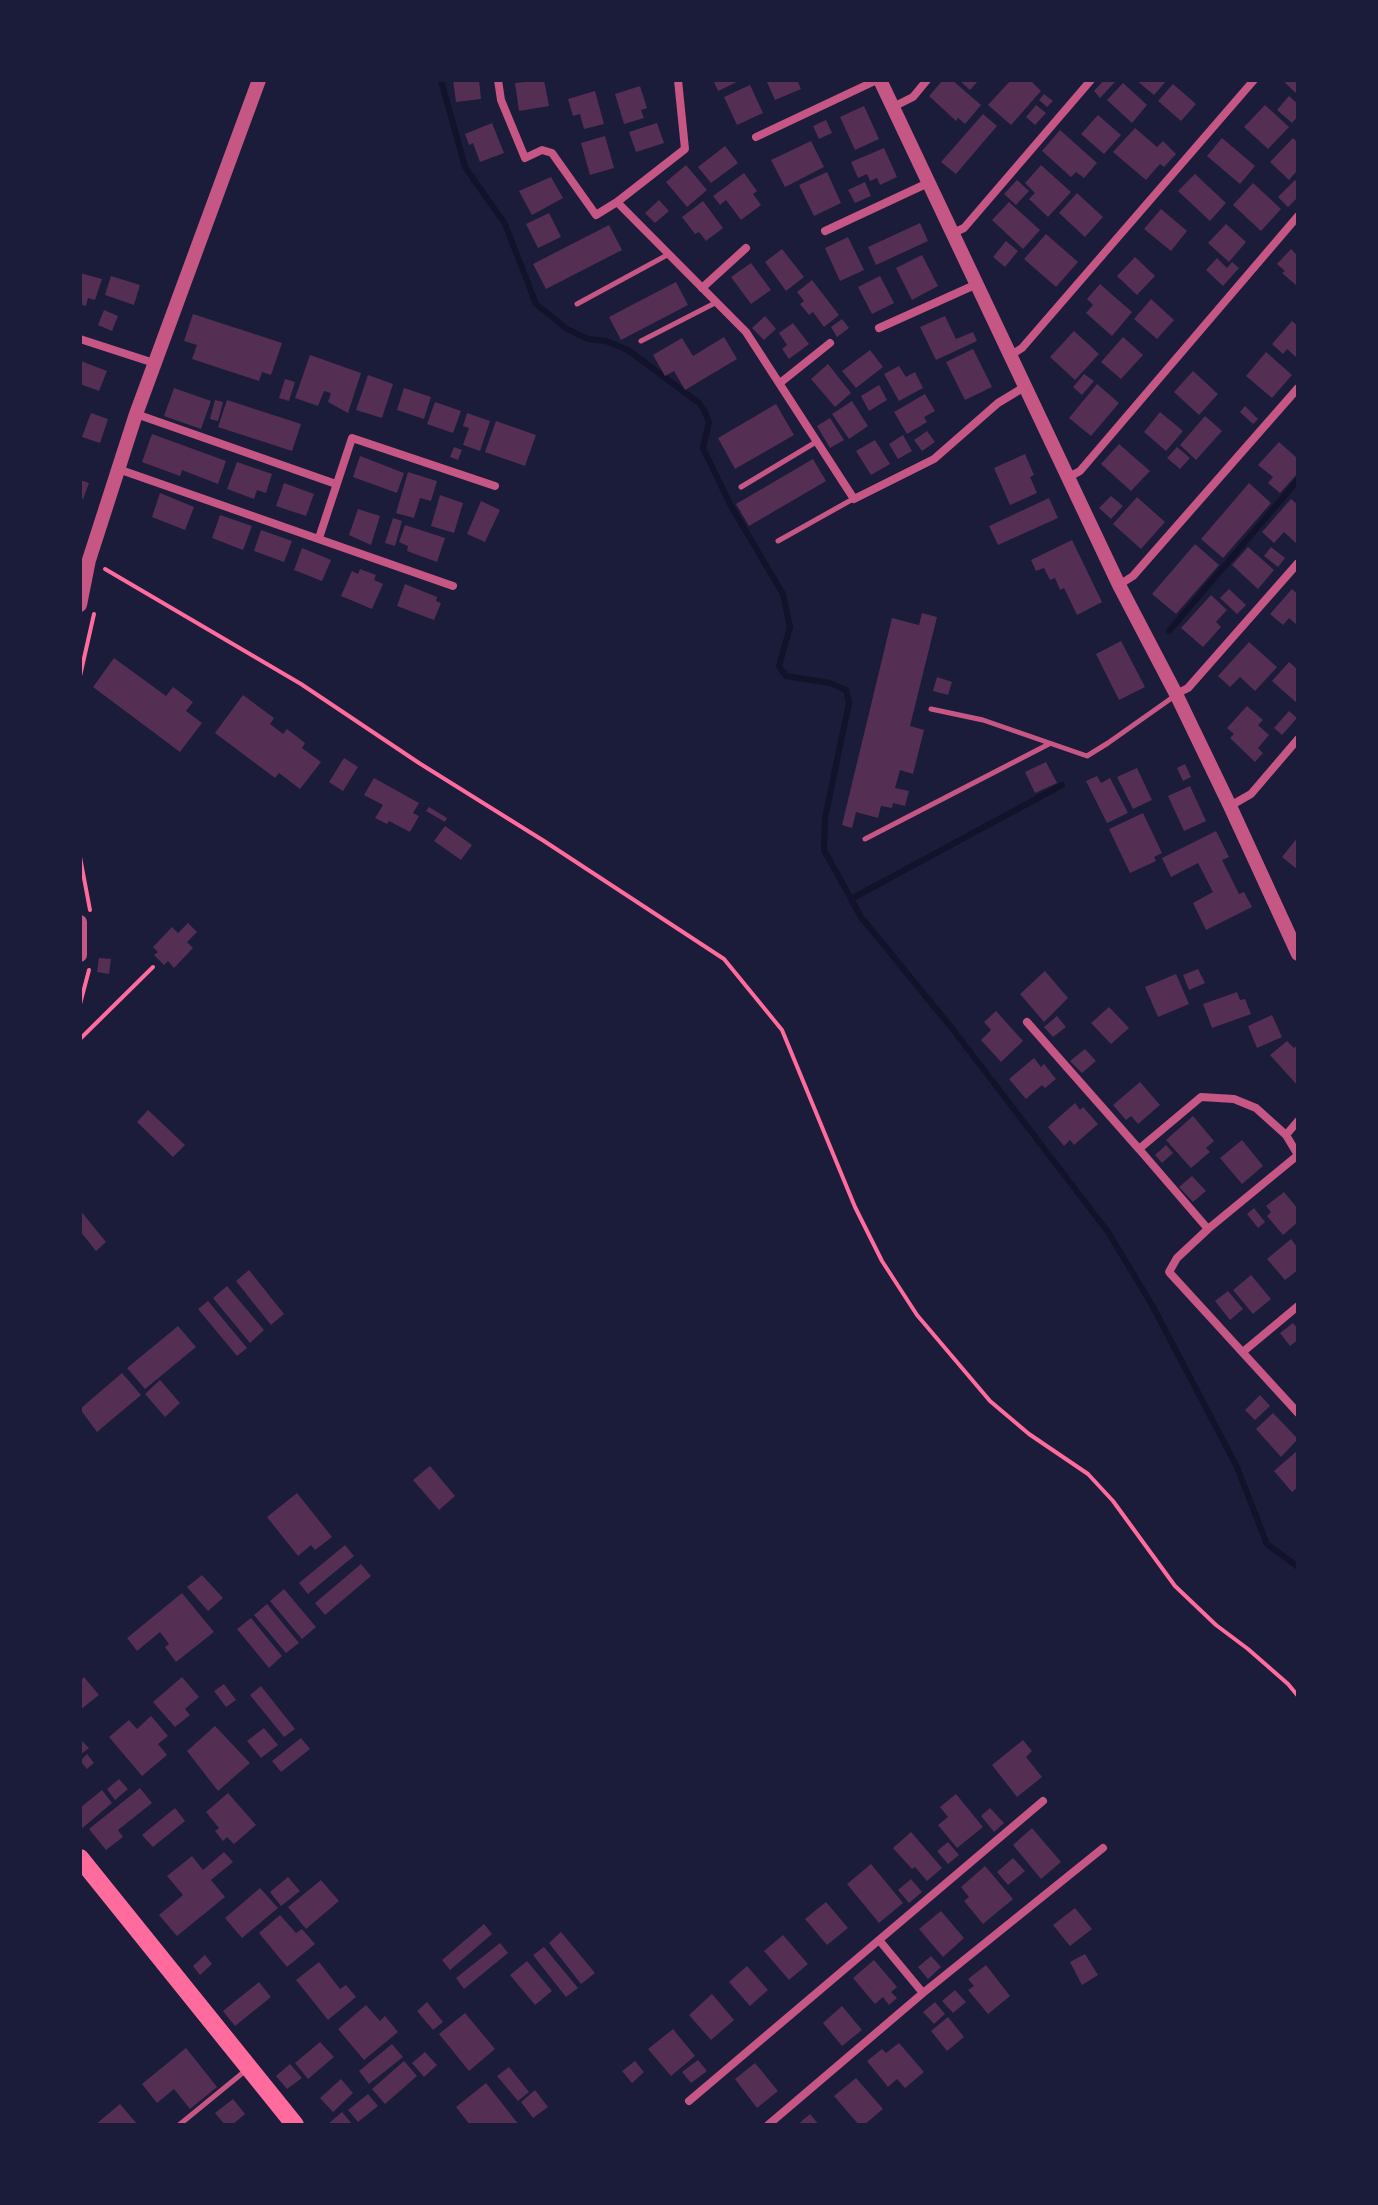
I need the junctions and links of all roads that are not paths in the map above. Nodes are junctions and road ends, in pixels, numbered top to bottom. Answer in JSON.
{"nodes":[{"id":1,"x":259,"y":80,"type":"edge"},
{"id":2,"x":498,"y":80,"type":"edge"},
{"id":3,"x":678,"y":80,"type":"edge"},
{"id":4,"x":878,"y":80,"type":"edge"},
{"id":5,"x":927,"y":80,"type":"edge"},
{"id":6,"x":1091,"y":80,"type":"edge"},
{"id":7,"x":1254,"y":80,"type":"edge"},
{"id":8,"x":893,"y":107,"type":"junction"},
{"id":9,"x":756,"y":137,"type":"dead end"},
{"id":10,"x":928,"y":183,"type":"junction"},
{"id":11,"x":617,"y":202,"type":"junction"},
{"id":12,"x":1298,"y":216,"type":"edge"},
{"id":13,"x":825,"y":231,"type":"dead end"},
{"id":14,"x":953,"y":233,"type":"junction"},
{"id":15,"x":746,"y":248,"type":"dead end"},
{"id":16,"x":669,"y":254,"type":"junction"},
{"id":17,"x":977,"y":284,"type":"junction"},
{"id":18,"x":702,"y":288,"type":"junction"},
{"id":19,"x":717,"y":302,"type":"junction"},
{"id":20,"x":577,"y":304,"type":"dead end"},
{"id":21,"x":879,"y":328,"type":"dead end"},
{"id":22,"x":80,"y":339,"type":"edge"},
{"id":23,"x":641,"y":341,"type":"dead end"},
{"id":24,"x":830,"y":343,"type":"dead end"},
{"id":25,"x":1011,"y":355,"type":"junction"},
{"id":26,"x":154,"y":363,"type":"junction"},
{"id":27,"x":780,"y":383,"type":"junction"},
{"id":28,"x":1026,"y":386,"type":"junction"},
{"id":29,"x":1298,"y":388,"type":"edge"},
{"id":30,"x":136,"y":414,"type":"junction"},
{"id":31,"x":817,"y":441,"type":"junction"},
{"id":32,"x":118,"y":469,"type":"junction"},
{"id":33,"x":1069,"y":477,"type":"junction"},
{"id":34,"x":336,"y":484,"type":"junction"},
{"id":35,"x":495,"y":486,"type":"dead end"},
{"id":36,"x":741,"y":487,"type":"dead end"},
{"id":37,"x":854,"y":499,"type":"junction"},
{"id":38,"x":319,"y":538,"type":"junction"},
{"id":39,"x":778,"y":541,"type":"dead end"},
{"id":40,"x":85,"y":557,"type":"edge"},
{"id":41,"x":1298,"y":563,"type":"edge"},
{"id":42,"x":1119,"y":585,"type":"junction"},
{"id":43,"x":453,"y":586,"type":"dead end"},
{"id":44,"x":80,"y":605,"type":"edge"},
{"id":45,"x":1176,"y":694,"type":"junction"},
{"id":46,"x":931,"y":709,"type":"dead end"},
{"id":47,"x":1298,"y":739,"type":"edge"},
{"id":48,"x":1050,"y":743,"type":"junction"},
{"id":49,"x":1230,"y":806,"type":"junction"},
{"id":50,"x":865,"y":839,"type":"dead end"},
{"id":51,"x":80,"y":922,"type":"edge"},
{"id":52,"x":1292,"y":927,"type":"edge"},
{"id":53,"x":1298,"y":954,"type":"edge"},
{"id":54,"x":80,"y":955,"type":"edge"},
{"id":55,"x":1027,"y":1022,"type":"dead end"},
{"id":56,"x":1298,"y":1121,"type":"edge"},
{"id":57,"x":1286,"y":1135,"type":"junction"},
{"id":58,"x":1139,"y":1149,"type":"junction"},
{"id":59,"x":1298,"y":1155,"type":"edge"},
{"id":60,"x":1208,"y":1229,"type":"junction"},
{"id":61,"x":1298,"y":1306,"type":"edge"},
{"id":62,"x":1244,"y":1351,"type":"junction"},
{"id":63,"x":1298,"y":1413,"type":"edge"},
{"id":64,"x":1043,"y":1801,"type":"dead end"},
{"id":65,"x":1103,"y":1848,"type":"dead end"},
{"id":66,"x":80,"y":1858,"type":"edge"},
{"id":67,"x":879,"y":1940,"type":"junction"},
{"id":68,"x":923,"y":1993,"type":"junction"},
{"id":69,"x":249,"y":2068,"type":"junction"},
{"id":70,"x":689,"y":2101,"type":"dead end"},
{"id":71,"x":179,"y":2125,"type":"edge"},
{"id":72,"x":295,"y":2125,"type":"edge"},
{"id":73,"x":768,"y":2125,"type":"edge"}],
"edges":[{"from":1,"to":26,"type":"street"},
{"from":2,"to":11,"type":"street"},
{"from":3,"to":11,"type":"street"},
{"from":4,"to":8,"type":"street"},
{"from":4,"to":9,"type":"street"},
{"from":5,"to":8,"type":"street"},
{"from":6,"to":14,"type":"street"},
{"from":7,"to":25,"type":"street"},
{"from":8,"to":10,"type":"street"},
{"from":10,"to":13,"type":"street"},
{"from":10,"to":14,"type":"street"},
{"from":11,"to":16,"type":"street"},
{"from":12,"to":33,"type":"street"},
{"from":14,"to":17,"type":"street"},
{"from":15,"to":18,"type":"street"},
{"from":16,"to":18,"type":"street"},
{"from":16,"to":20,"type":"lane"},
{"from":17,"to":21,"type":"street"},
{"from":17,"to":25,"type":"street"},
{"from":18,"to":19,"type":"street"},
{"from":19,"to":23,"type":"lane"},
{"from":19,"to":27,"type":"street"},
{"from":22,"to":26,"type":"street"},
{"from":24,"to":27,"type":"street"},
{"from":25,"to":28,"type":"street"},
{"from":26,"to":30,"type":"street"},
{"from":27,"to":31,"type":"street"},
{"from":28,"to":33,"type":"street"},
{"from":28,"to":37,"type":"street"},
{"from":29,"to":42,"type":"street"},
{"from":30,"to":32,"type":"street"},
{"from":30,"to":34,"type":"street"},
{"from":31,"to":36,"type":"lane"},
{"from":31,"to":37,"type":"street"},
{"from":32,"to":38,"type":"street"},
{"from":32,"to":40,"type":"street"},
{"from":33,"to":42,"type":"street"},
{"from":34,"to":35,"type":"street"},
{"from":34,"to":38,"type":"street"},
{"from":37,"to":39,"type":"lane"},
{"from":38,"to":43,"type":"street"},
{"from":40,"to":44,"type":"street"},
{"from":41,"to":45,"type":"street"},
{"from":42,"to":45,"type":"street"},
{"from":45,"to":48,"type":"lane"},
{"from":45,"to":49,"type":"street"},
{"from":46,"to":48,"type":"lane"},
{"from":47,"to":49,"type":"street"},
{"from":48,"to":50,"type":"lane"},
{"from":49,"to":52,"type":"street"},
{"from":51,"to":54,"type":"street"},
{"from":52,"to":53,"type":"street"},
{"from":55,"to":58,"type":"street"},
{"from":56,"to":57,"type":"street"},
{"from":57,"to":58,"type":"street"},
{"from":57,"to":59,"type":"street"},
{"from":58,"to":60,"type":"street"},
{"from":59,"to":60,"type":"street"},
{"from":60,"to":62,"type":"street"},
{"from":61,"to":62,"type":"street"},
{"from":62,"to":63,"type":"street"},
{"from":64,"to":67,"type":"street"},
{"from":65,"to":68,"type":"street"},
{"from":66,"to":69,"type":"highway"},
{"from":67,"to":68,"type":"street"},
{"from":67,"to":70,"type":"street"},
{"from":68,"to":73,"type":"street"},
{"from":69,"to":71,"type":"lane"},
{"from":69,"to":72,"type":"highway"}]}
